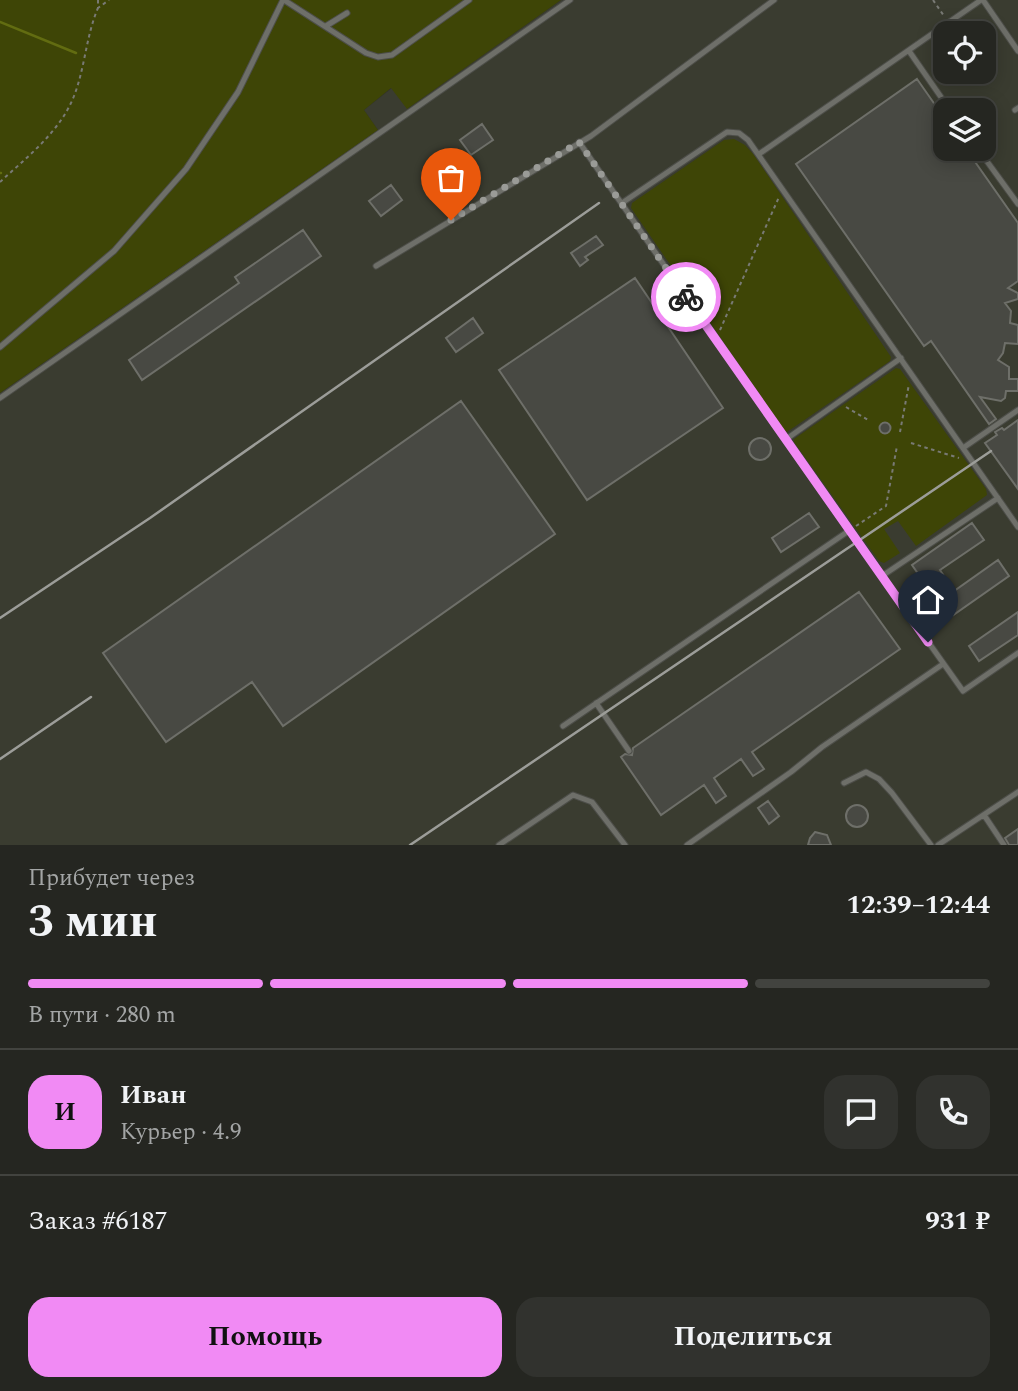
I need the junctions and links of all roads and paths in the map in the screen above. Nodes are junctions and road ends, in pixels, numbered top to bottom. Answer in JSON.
{"nodes":[{"id":1,"x":98,"y":0,"type":"edge"},
{"id":2,"x":109,"y":0,"type":"edge"},
{"id":3,"x":283,"y":0,"type":"edge"},
{"id":4,"x":469,"y":0,"type":"edge"},
{"id":5,"x":570,"y":0,"type":"edge"},
{"id":6,"x":774,"y":0,"type":"edge"},
{"id":7,"x":933,"y":0,"type":"edge"},
{"id":8,"x":982,"y":0,"type":"edge"},
{"id":9,"x":98,"y":8,"type":"junction"},
{"id":10,"x":347,"y":13,"type":"dead end"},
{"id":11,"x":947,"y":21,"type":"edge"},
{"id":12,"x":951,"y":21,"type":"edge"},
{"id":13,"x":326,"y":26,"type":"junction"},
{"id":14,"x":933,"y":34,"type":"edge"},
{"id":15,"x":909,"y":51,"type":"junction"},
{"id":16,"x":1018,"y":51,"type":"edge"},
{"id":17,"x":942,"y":98,"type":"edge"},
{"id":18,"x":579,"y":142,"type":"junction"},
{"id":19,"x":759,"y":154,"type":"junction"},
{"id":20,"x":987,"y":161,"type":"edge"},
{"id":21,"x":0,"y":182,"type":"edge"},
{"id":22,"x":783,"y":188,"type":"junction"},
{"id":23,"x":622,"y":203,"type":"junction"},
{"id":24,"x":1018,"y":204,"type":"edge"},
{"id":25,"x":376,"y":266,"type":"dead end"},
{"id":26,"x":716,"y":341,"type":"junction"},
{"id":27,"x":0,"y":347,"type":"edge"},
{"id":28,"x":901,"y":358,"type":"junction"},
{"id":29,"x":911,"y":373,"type":"junction"},
{"id":30,"x":0,"y":398,"type":"edge"},
{"id":31,"x":838,"y":402,"type":"junction"},
{"id":32,"x":1018,"y":410,"type":"edge"},
{"id":33,"x":870,"y":421,"type":"dead end"},
{"id":34,"x":900,"y":432,"type":"dead end"},
{"id":35,"x":785,"y":440,"type":"junction"},
{"id":36,"x":911,"y":443,"type":"dead end"},
{"id":37,"x":897,"y":446,"type":"dead end"},
{"id":38,"x":963,"y":448,"type":"junction"},
{"id":39,"x":973,"y":463,"type":"junction"},
{"id":40,"x":998,"y":498,"type":"junction"},
{"id":41,"x":1015,"y":518,"type":"edge"},
{"id":42,"x":1018,"y":527,"type":"edge"},
{"id":43,"x":850,"y":530,"type":"junction"},
{"id":44,"x":882,"y":576,"type":"junction"},
{"id":45,"x":1018,"y":653,"type":"edge"},
{"id":46,"x":943,"y":664,"type":"junction"},
{"id":47,"x":596,"y":703,"type":"junction"},
{"id":48,"x":563,"y":726,"type":"dead end"},
{"id":49,"x":629,"y":751,"type":"dead end"},
{"id":50,"x":844,"y":783,"type":"dead end"},
{"id":51,"x":1018,"y":792,"type":"edge"},
{"id":52,"x":984,"y":815,"type":"junction"},
{"id":53,"x":499,"y":845,"type":"edge"},
{"id":54,"x":625,"y":845,"type":"edge"},
{"id":55,"x":687,"y":845,"type":"edge"},
{"id":56,"x":930,"y":845,"type":"edge"},
{"id":57,"x":938,"y":845,"type":"edge"},
{"id":58,"x":1004,"y":845,"type":"edge"}],
"edges":[{"from":1,"to":9,"type":"path"},
{"from":2,"to":9,"type":"path"},
{"from":3,"to":13,"type":"lane"},
{"from":3,"to":27,"type":"lane"},
{"from":4,"to":13,"type":"lane"},
{"from":5,"to":30,"type":"lane"},
{"from":6,"to":18,"type":"lane"},
{"from":7,"to":11,"type":"path"},
{"from":8,"to":12,"type":"lane"},
{"from":8,"to":16,"type":"lane"},
{"from":9,"to":21,"type":"path"},
{"from":10,"to":13,"type":"lane"},
{"from":14,"to":15,"type":"lane"},
{"from":15,"to":17,"type":"lane"},
{"from":15,"to":19,"type":"lane"},
{"from":18,"to":23,"type":"lane"},
{"from":18,"to":25,"type":"lane"},
{"from":19,"to":22,"type":"lane"},
{"from":19,"to":23,"type":"lane"},
{"from":20,"to":24,"type":"lane"},
{"from":22,"to":26,"type":"path"},
{"from":22,"to":28,"type":"lane"},
{"from":23,"to":26,"type":"lane"},
{"from":26,"to":35,"type":"lane"},
{"from":28,"to":29,"type":"lane"},
{"from":28,"to":31,"type":"lane"},
{"from":29,"to":34,"type":"path"},
{"from":29,"to":38,"type":"lane"},
{"from":31,"to":33,"type":"path"},
{"from":31,"to":35,"type":"lane"},
{"from":32,"to":38,"type":"lane"},
{"from":35,"to":43,"type":"lane"},
{"from":36,"to":39,"type":"path"},
{"from":37,"to":43,"type":"path"},
{"from":38,"to":39,"type":"lane"},
{"from":39,"to":40,"type":"lane"},
{"from":40,"to":41,"type":"lane"},
{"from":40,"to":44,"type":"lane"},
{"from":41,"to":42,"type":"lane"},
{"from":43,"to":44,"type":"lane"},
{"from":43,"to":47,"type":"lane"},
{"from":44,"to":46,"type":"lane"},
{"from":45,"to":46,"type":"lane"},
{"from":46,"to":55,"type":"lane"},
{"from":47,"to":48,"type":"lane"},
{"from":47,"to":49,"type":"lane"},
{"from":50,"to":56,"type":"lane"},
{"from":51,"to":52,"type":"lane"},
{"from":52,"to":57,"type":"lane"},
{"from":52,"to":58,"type":"lane"},
{"from":53,"to":54,"type":"lane"}]}
